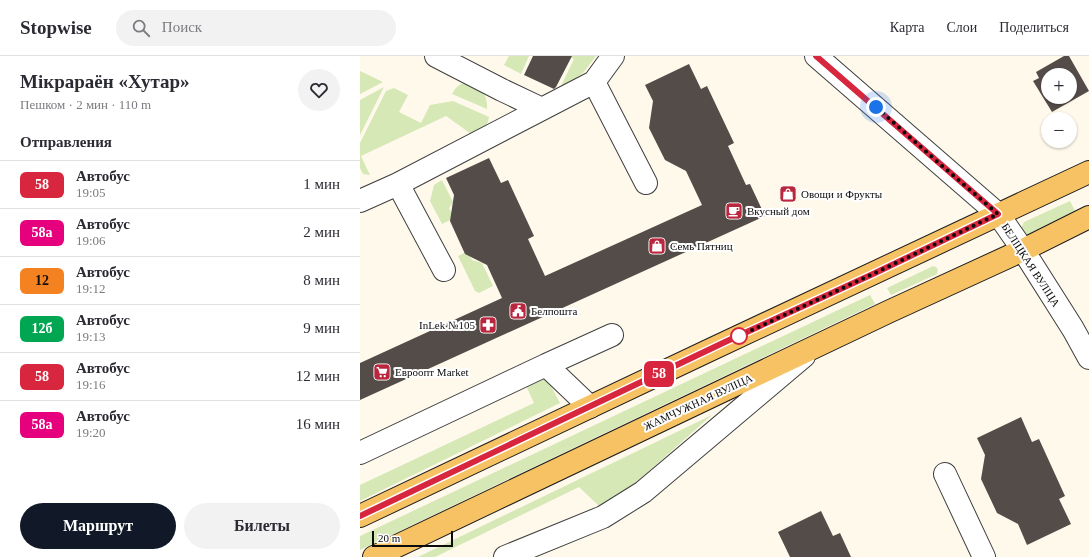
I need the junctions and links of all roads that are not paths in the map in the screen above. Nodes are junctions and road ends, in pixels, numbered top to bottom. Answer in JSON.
{"nodes":[{"id":1,"x":436,"y":56,"type":"edge"},
{"id":2,"x":613,"y":56,"type":"edge"},
{"id":3,"x":816,"y":56,"type":"edge"},
{"id":4,"x":594,"y":82,"type":"junction"},
{"id":5,"x":542,"y":109,"type":"junction"},
{"id":6,"x":1089,"y":172,"type":"edge"},
{"id":7,"x":646,"y":183,"type":"dead end"},
{"id":8,"x":398,"y":184,"type":"junction"},
{"id":9,"x":360,"y":201,"type":"edge"},
{"id":10,"x":998,"y":214,"type":"junction"},
{"id":11,"x":1089,"y":217,"type":"edge"},
{"id":12,"x":1023,"y":250,"type":"junction"},
{"id":13,"x":444,"y":270,"type":"dead end"},
{"id":14,"x":612,"y":335,"type":"dead end"},
{"id":15,"x":814,"y":347,"type":"junction"},
{"id":16,"x":1089,"y":358,"type":"edge"},
{"id":17,"x":546,"y":365,"type":"junction"},
{"id":18,"x":590,"y":407,"type":"junction"},
{"id":19,"x":360,"y":453,"type":"edge"},
{"id":20,"x":945,"y":474,"type":"dead end"},
{"id":21,"x":360,"y":516,"type":"edge"},
{"id":22,"x":374,"y":557,"type":"edge"},
{"id":23,"x":505,"y":557,"type":"edge"},
{"id":24,"x":984,"y":557,"type":"edge"}],
"edges":[{"from":1,"to":5,"type":"street"},
{"from":2,"to":4,"type":"street"},
{"from":3,"to":10,"type":"street","name":"БЕЛІЦКАЯ ВУЛІЦА"},
{"from":4,"to":5,"type":"street"},
{"from":4,"to":7,"type":"street"},
{"from":5,"to":8,"type":"street"},
{"from":6,"to":10,"type":"main road"},
{"from":8,"to":9,"type":"street"},
{"from":8,"to":13,"type":"street"},
{"from":10,"to":12,"type":"street","name":"БЕЛІЦКАЯ ВУЛІЦА"},
{"from":10,"to":18,"type":"main road"},
{"from":11,"to":12,"type":"main road","name":"ЖАМЧУЖНАЯ ВУЛІЦА"},
{"from":12,"to":15,"type":"main road","name":"ЖАМЧУЖНАЯ ВУЛІЦА"},
{"from":12,"to":16,"type":"street","name":"БЕЛІЦКАЯ ВУЛІЦА"},
{"from":14,"to":17,"type":"street"},
{"from":15,"to":22,"type":"main road","name":"ЖАМЧУЖНАЯ ВУЛІЦА"},
{"from":15,"to":23,"type":"street"},
{"from":17,"to":18,"type":"street"},
{"from":17,"to":19,"type":"street"},
{"from":18,"to":21,"type":"main road"},
{"from":20,"to":24,"type":"street"}]}
